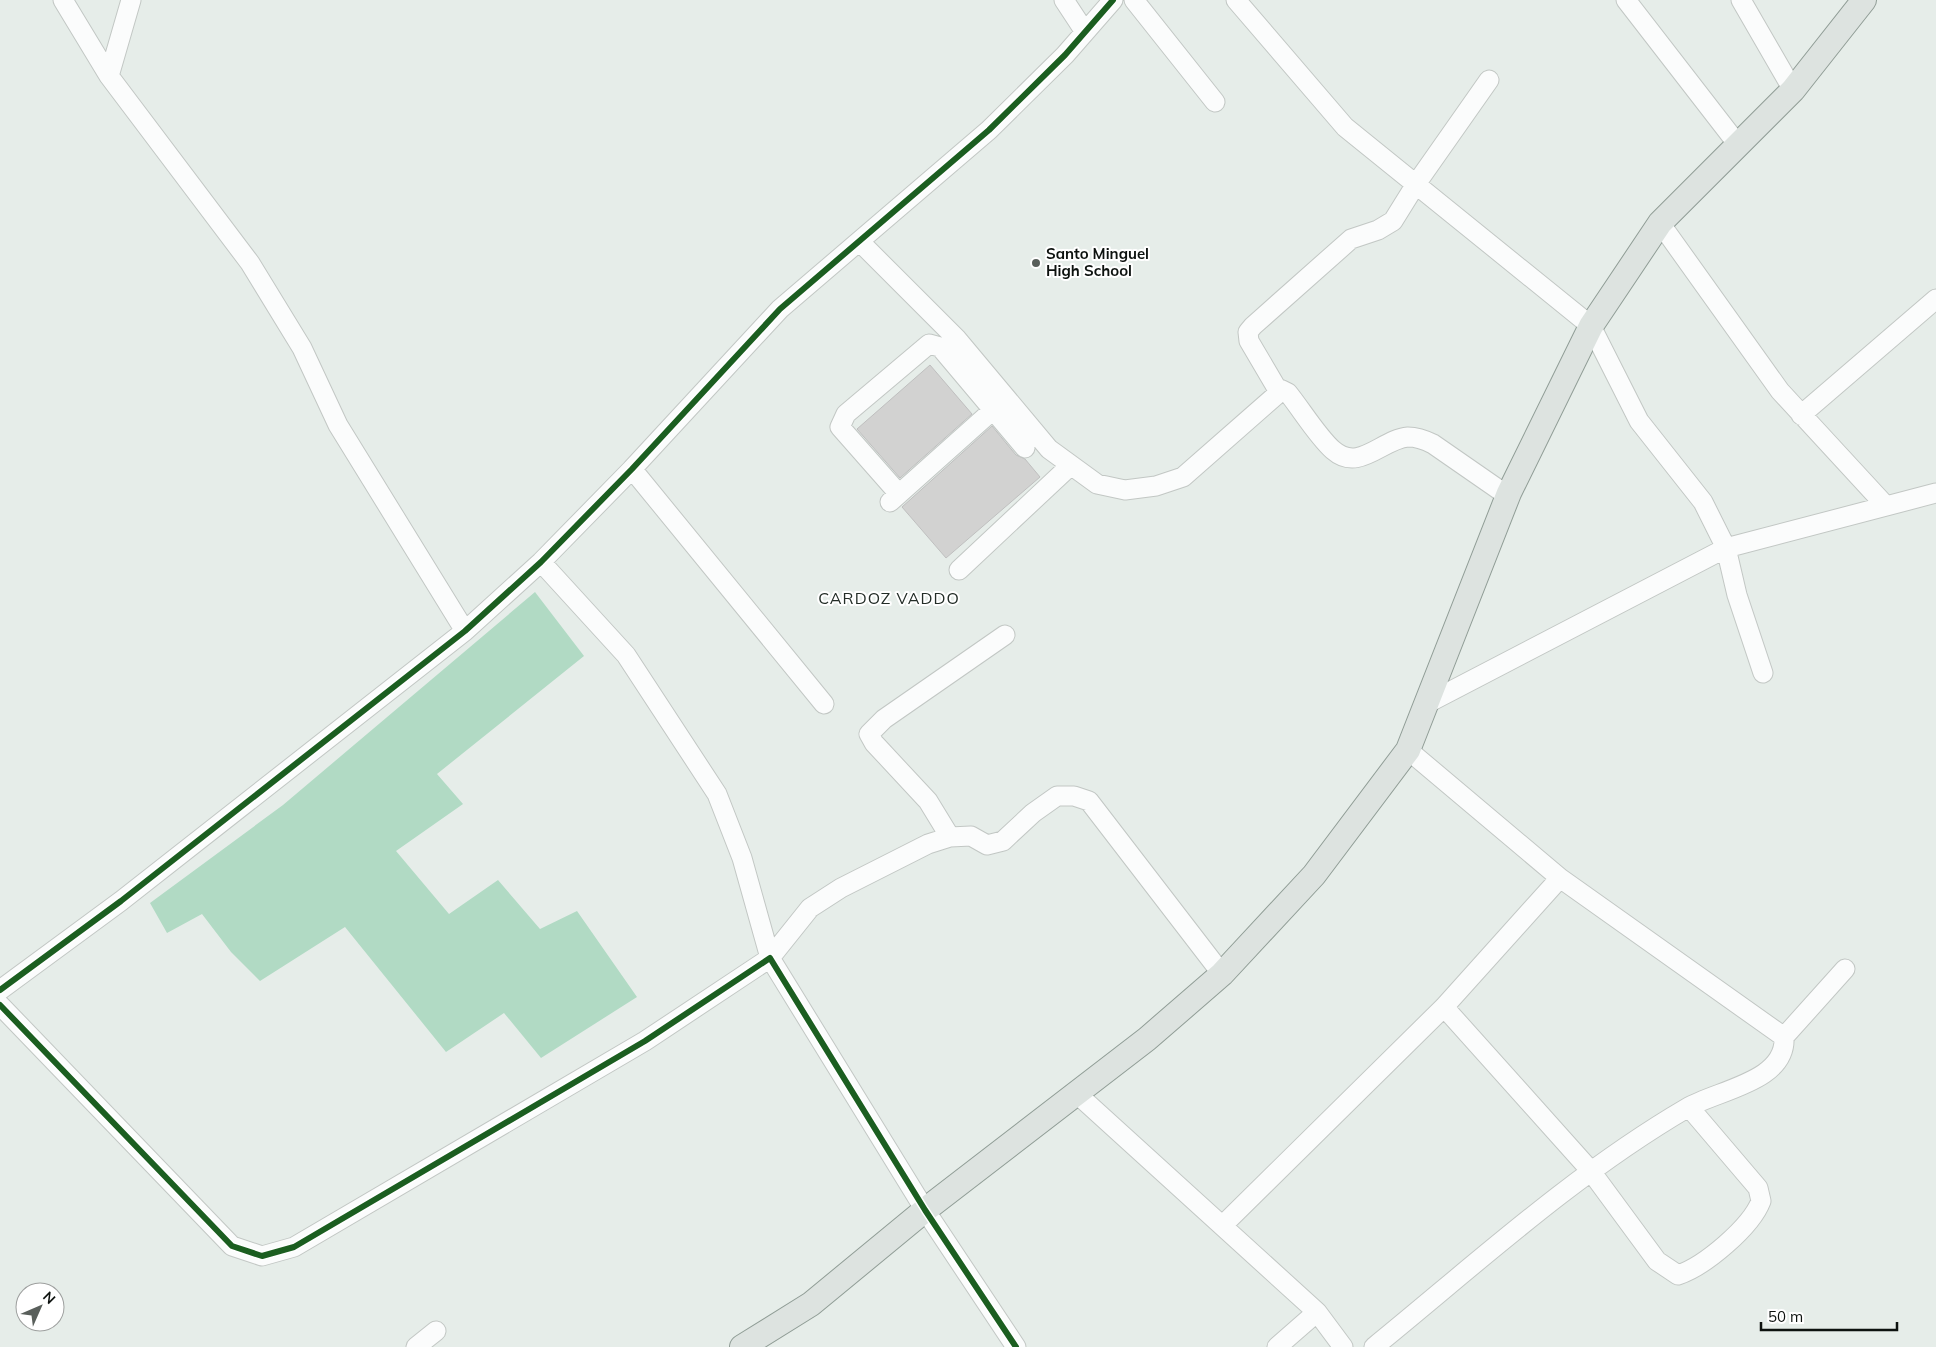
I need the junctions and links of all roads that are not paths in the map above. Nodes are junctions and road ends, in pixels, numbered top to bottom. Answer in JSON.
{"nodes":[{"id":1,"x":63,"y":0,"type":"edge"},
{"id":2,"x":130,"y":0,"type":"edge"},
{"id":3,"x":1064,"y":0,"type":"edge"},
{"id":4,"x":1134,"y":0,"type":"edge"},
{"id":5,"x":1236,"y":0,"type":"edge"},
{"id":6,"x":1626,"y":0,"type":"edge"},
{"id":7,"x":1741,"y":0,"type":"edge"},
{"id":8,"x":1864,"y":0,"type":"edge"},
{"id":9,"x":1103,"y":4,"type":"edge"},
{"id":10,"x":1085,"y":32,"type":"junction"},
{"id":11,"x":109,"y":76,"type":"junction"},
{"id":12,"x":1489,"y":80,"type":"dead end"},
{"id":13,"x":1793,"y":90,"type":"junction"},
{"id":14,"x":1215,"y":102,"type":"dead end"},
{"id":15,"x":1739,"y":146,"type":"junction"},
{"id":16,"x":1416,"y":184,"type":"junction"},
{"id":17,"x":1660,"y":223,"type":"junction"},
{"id":18,"x":860,"y":242,"type":"junction"},
{"id":19,"x":1936,"y":299,"type":"edge"},
{"id":20,"x":1591,"y":326,"type":"junction"},
{"id":21,"x":1279,"y":392,"type":"junction"},
{"id":22,"x":1007,"y":398,"type":"junction"},
{"id":23,"x":992,"y":411,"type":"junction"},
{"id":24,"x":1801,"y":415,"type":"junction"},
{"id":25,"x":1025,"y":448,"type":"dead end"},
{"id":26,"x":1070,"y":465,"type":"junction"},
{"id":27,"x":632,"y":469,"type":"junction"},
{"id":28,"x":1936,"y":493,"type":"edge"},
{"id":29,"x":1508,"y":496,"type":"junction"},
{"id":30,"x":1886,"y":506,"type":"junction"},
{"id":31,"x":1726,"y":548,"type":"junction"},
{"id":32,"x":541,"y":562,"type":"junction"},
{"id":33,"x":959,"y":570,"type":"dead end"},
{"id":34,"x":466,"y":631,"type":"junction"},
{"id":35,"x":1005,"y":636,"type":"dead end"},
{"id":36,"x":1763,"y":672,"type":"dead end"},
{"id":37,"x":824,"y":704,"type":"dead end"},
{"id":38,"x":1426,"y":704,"type":"junction"},
{"id":39,"x":1408,"y":750,"type":"junction"},
{"id":40,"x":950,"y":837,"type":"junction"},
{"id":41,"x":1560,"y":878,"type":"junction"},
{"id":42,"x":770,"y":958,"type":"junction"},
{"id":43,"x":1845,"y":969,"type":"dead end"},
{"id":44,"x":1222,"y":974,"type":"junction"},
{"id":45,"x":0,"y":990,"type":"edge"},
{"id":46,"x":0,"y":1006,"type":"edge"},
{"id":47,"x":1444,"y":1007,"type":"junction"},
{"id":48,"x":1784,"y":1037,"type":"junction"},
{"id":49,"x":1076,"y":1093,"type":"junction"},
{"id":50,"x":1689,"y":1107,"type":"junction"},
{"id":51,"x":1590,"y":1170,"type":"junction"},
{"id":52,"x":924,"y":1210,"type":"junction"},
{"id":53,"x":1223,"y":1225,"type":"junction"},
{"id":54,"x":1317,"y":1312,"type":"junction"},
{"id":55,"x":436,"y":1331,"type":"dead end"},
{"id":56,"x":416,"y":1347,"type":"edge"},
{"id":57,"x":742,"y":1347,"type":"edge"},
{"id":58,"x":1016,"y":1347,"type":"edge"},
{"id":59,"x":1277,"y":1347,"type":"edge"},
{"id":60,"x":1343,"y":1347,"type":"edge"},
{"id":61,"x":1374,"y":1347,"type":"edge"}],
"edges":[{"from":1,"to":11,"type":"street"},
{"from":2,"to":11,"type":"street"},
{"from":3,"to":10,"type":"street"},
{"from":4,"to":14,"type":"street"},
{"from":5,"to":16,"type":"street"},
{"from":6,"to":15,"type":"street"},
{"from":7,"to":13,"type":"street"},
{"from":8,"to":13,"type":"main road"},
{"from":9,"to":10,"type":"street"},
{"from":10,"to":18,"type":"street"},
{"from":11,"to":34,"type":"street"},
{"from":12,"to":16,"type":"street"},
{"from":13,"to":15,"type":"main road"},
{"from":15,"to":17,"type":"main road"},
{"from":16,"to":20,"type":"street"},
{"from":16,"to":21,"type":"street"},
{"from":17,"to":20,"type":"main road"},
{"from":17,"to":24,"type":"street"},
{"from":18,"to":22,"type":"street"},
{"from":18,"to":27,"type":"street"},
{"from":19,"to":24,"type":"street"},
{"from":20,"to":29,"type":"main road"},
{"from":20,"to":31,"type":"street"},
{"from":21,"to":26,"type":"street"},
{"from":21,"to":29,"type":"street"},
{"from":22,"to":23,"type":"street"},
{"from":22,"to":26,"type":"street"},
{"from":23,"to":23,"type":"street"},
{"from":23,"to":25,"type":"street"},
{"from":24,"to":30,"type":"street"},
{"from":26,"to":33,"type":"street"},
{"from":27,"to":32,"type":"street"},
{"from":27,"to":37,"type":"street"},
{"from":28,"to":30,"type":"street"},
{"from":29,"to":38,"type":"main road"},
{"from":30,"to":31,"type":"street"},
{"from":31,"to":36,"type":"street"},
{"from":31,"to":38,"type":"street"},
{"from":32,"to":34,"type":"street"},
{"from":32,"to":42,"type":"street"},
{"from":34,"to":45,"type":"street"},
{"from":35,"to":40,"type":"street"},
{"from":38,"to":39,"type":"main road"},
{"from":39,"to":41,"type":"street"},
{"from":39,"to":44,"type":"main road"},
{"from":40,"to":42,"type":"street"},
{"from":40,"to":44,"type":"street"},
{"from":41,"to":47,"type":"street"},
{"from":41,"to":48,"type":"street"},
{"from":42,"to":46,"type":"street"},
{"from":42,"to":52,"type":"street"},
{"from":43,"to":48,"type":"street"},
{"from":44,"to":49,"type":"main road"},
{"from":47,"to":51,"type":"street"},
{"from":47,"to":53,"type":"street"},
{"from":48,"to":50,"type":"street"},
{"from":49,"to":52,"type":"main road"},
{"from":49,"to":53,"type":"street"},
{"from":50,"to":51,"type":"street"},
{"from":50,"to":51,"type":"street"},
{"from":51,"to":61,"type":"street"},
{"from":52,"to":57,"type":"main road"},
{"from":52,"to":58,"type":"street"},
{"from":53,"to":54,"type":"street"},
{"from":54,"to":59,"type":"street"},
{"from":54,"to":60,"type":"street"},
{"from":55,"to":56,"type":"street"}]}
